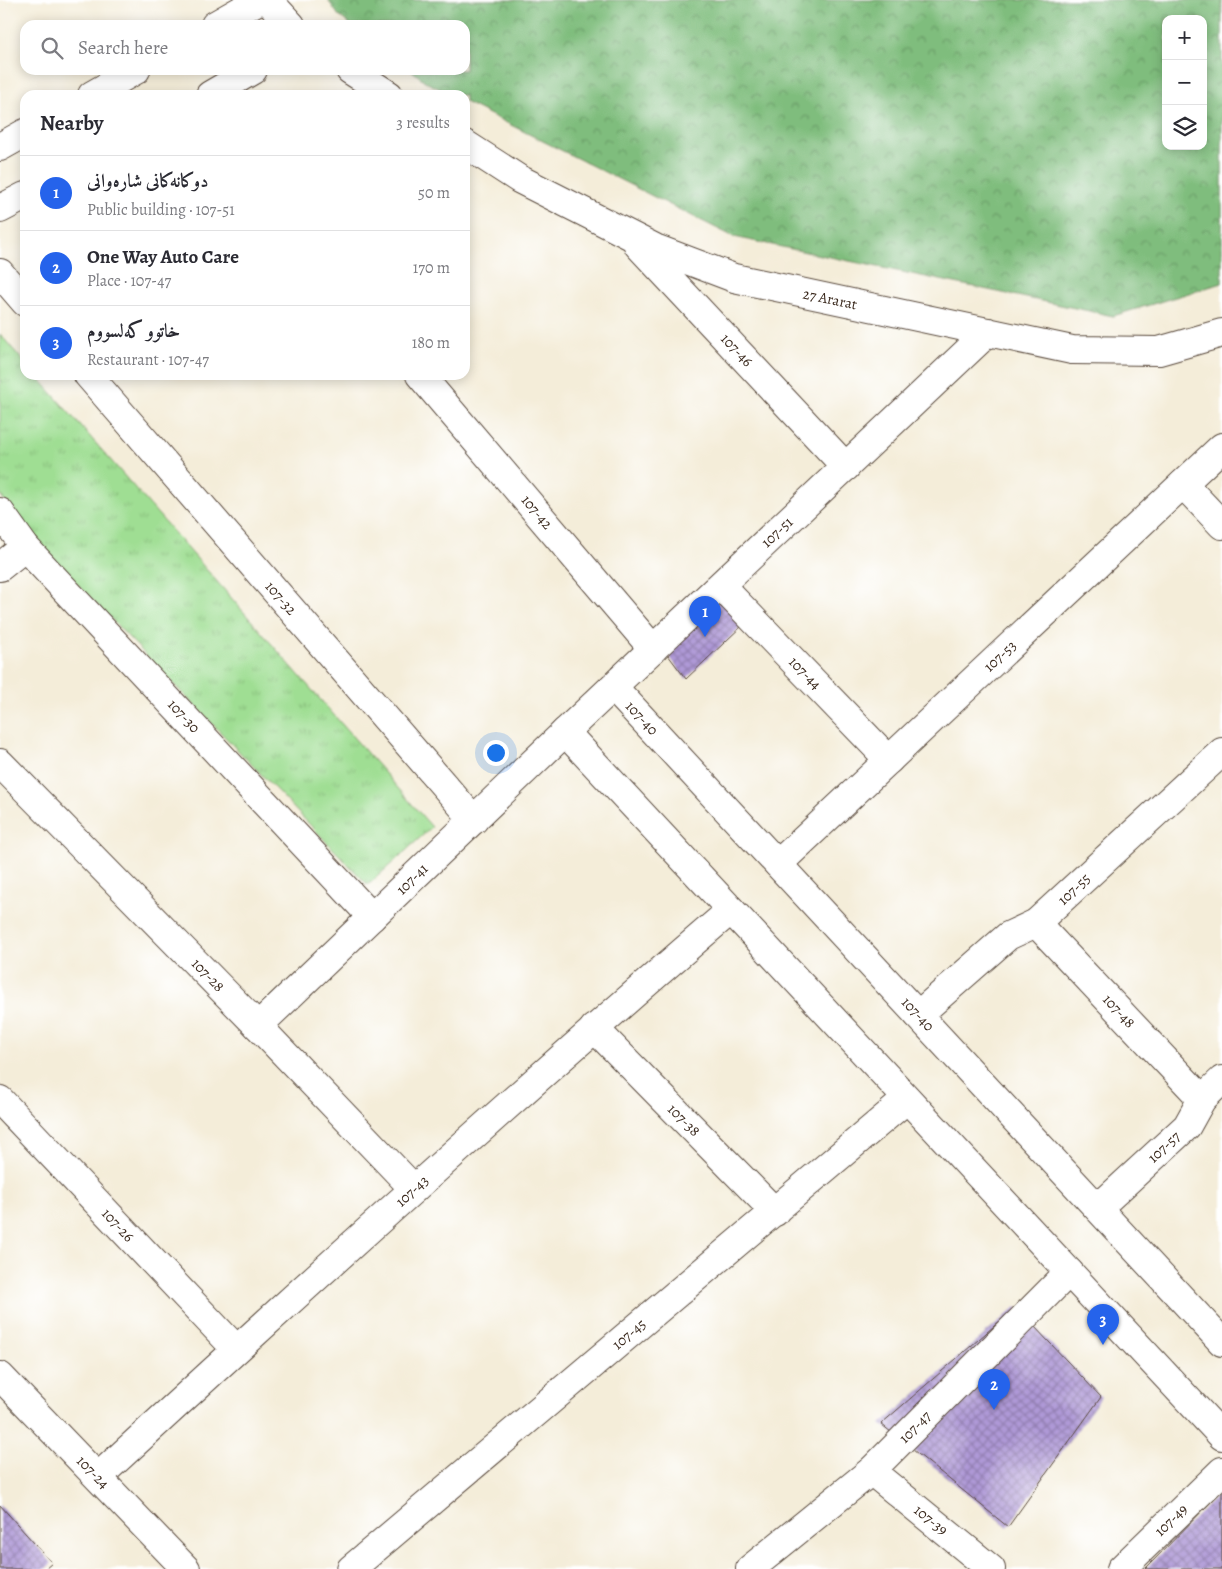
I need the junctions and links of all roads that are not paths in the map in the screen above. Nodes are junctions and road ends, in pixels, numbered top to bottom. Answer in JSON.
{"nodes":[{"id":1,"x":259,"y":0,"type":"edge"},
{"id":2,"x":268,"y":0,"type":"edge"},
{"id":3,"x":224,"y":20,"type":"edge"},
{"id":4,"x":286,"y":20,"type":"edge"},
{"id":5,"x":127,"y":75,"type":"edge"},
{"id":6,"x":244,"y":75,"type":"edge"},
{"id":7,"x":358,"y":75,"type":"edge"},
{"id":8,"x":101,"y":90,"type":"edge"},
{"id":9,"x":219,"y":90,"type":"edge"},
{"id":10,"x":381,"y":90,"type":"edge"},
{"id":11,"x":20,"y":136,"type":"edge"},
{"id":12,"x":0,"y":147,"type":"edge"},
{"id":13,"x":470,"y":147,"type":"edge"},
{"id":14,"x":20,"y":199,"type":"edge"},
{"id":15,"x":0,"y":209,"type":"edge"},
{"id":16,"x":628,"y":234,"type":"junction"},
{"id":17,"x":0,"y":273,"type":"edge"},
{"id":18,"x":20,"y":296,"type":"edge"},
{"id":19,"x":988,"y":332,"type":"junction"},
{"id":20,"x":1222,"y":333,"type":"edge"},
{"id":21,"x":92,"y":380,"type":"edge"},
{"id":22,"x":424,"y":380,"type":"edge"},
{"id":23,"x":1222,"y":447,"type":"edge"},
{"id":24,"x":846,"y":467,"type":"junction"},
{"id":25,"x":1183,"y":484,"type":"junction"},
{"id":26,"x":0,"y":512,"type":"edge"},
{"id":27,"x":1222,"y":525,"type":"edge"},
{"id":28,"x":25,"y":547,"type":"junction"},
{"id":29,"x":0,"y":567,"type":"edge"},
{"id":30,"x":720,"y":586,"type":"junction"},
{"id":31,"x":653,"y":650,"type":"junction"},
{"id":32,"x":613,"y":687,"type":"junction"},
{"id":33,"x":565,"y":732,"type":"junction"},
{"id":34,"x":1222,"y":752,"type":"edge"},
{"id":35,"x":889,"y":760,"type":"junction"},
{"id":36,"x":0,"y":762,"type":"edge"},
{"id":37,"x":474,"y":820,"type":"junction"},
{"id":38,"x":778,"y":864,"type":"junction"},
{"id":39,"x":731,"y":910,"type":"junction"},
{"id":40,"x":372,"y":917,"type":"junction"},
{"id":41,"x":1036,"y":923,"type":"junction"},
{"id":42,"x":918,"y":1015,"type":"junction"},
{"id":43,"x":258,"y":1026,"type":"junction"},
{"id":44,"x":594,"y":1028,"type":"junction"},
{"id":45,"x":1222,"y":1080,"type":"edge"},
{"id":46,"x":907,"y":1098,"type":"junction"},
{"id":47,"x":1202,"y":1099,"type":"junction"},
{"id":48,"x":0,"y":1100,"type":"edge"},
{"id":49,"x":414,"y":1189,"type":"junction"},
{"id":50,"x":1098,"y":1208,"type":"junction"},
{"id":51,"x":775,"y":1212,"type":"junction"},
{"id":52,"x":1070,"y":1272,"type":"junction"},
{"id":53,"x":1222,"y":1342,"type":"edge"},
{"id":54,"x":236,"y":1350,"type":"junction"},
{"id":55,"x":0,"y":1376,"type":"edge"},
{"id":56,"x":1222,"y":1436,"type":"edge"},
{"id":57,"x":871,"y":1471,"type":"junction"},
{"id":58,"x":1222,"y":1471,"type":"edge"},
{"id":59,"x":98,"y":1477,"type":"junction"},
{"id":60,"x":171,"y":1564,"type":"edge"},
{"id":61,"x":351,"y":1569,"type":"edge"},
{"id":62,"x":750,"y":1569,"type":"edge"},
{"id":63,"x":991,"y":1569,"type":"edge"},
{"id":64,"x":1121,"y":1569,"type":"edge"}],
"edges":[{"from":1,"to":3,"type":"street"},
{"from":2,"to":4,"type":"street"},
{"from":5,"to":8,"type":"street"},
{"from":6,"to":9,"type":"street"},
{"from":7,"to":10,"type":"street"},
{"from":11,"to":12,"type":"street"},
{"from":13,"to":16,"type":"street","name":"27 Ararat"},
{"from":14,"to":15,"type":"street"},
{"from":16,"to":19,"type":"street","name":"27 Ararat"},
{"from":16,"to":24,"type":"street","name":"107-46"},
{"from":17,"to":18,"type":"street"},
{"from":19,"to":20,"type":"street","name":"27 Ararat"},
{"from":19,"to":24,"type":"street","name":"107-51"},
{"from":21,"to":37,"type":"street","name":"107-32"},
{"from":22,"to":31,"type":"street","name":"107-42"},
{"from":23,"to":25,"type":"street","name":"107-53"},
{"from":24,"to":30,"type":"street","name":"107-51"},
{"from":25,"to":27,"type":"street"},
{"from":25,"to":35,"type":"street","name":"107-53"},
{"from":26,"to":28,"type":"street","name":"107-30"},
{"from":28,"to":29,"type":"street"},
{"from":28,"to":40,"type":"street","name":"107-30"},
{"from":30,"to":31,"type":"street","name":"107-51"},
{"from":30,"to":35,"type":"street","name":"107-44"},
{"from":31,"to":32,"type":"street","name":"107-51"},
{"from":32,"to":33,"type":"street","name":"107-51"},
{"from":32,"to":38,"type":"street","name":"107-40"},
{"from":33,"to":37,"type":"street","name":"107-41"},
{"from":33,"to":39,"type":"street"},
{"from":34,"to":41,"type":"street","name":"107-55"},
{"from":35,"to":38,"type":"street","name":"107-53"},
{"from":36,"to":43,"type":"street","name":"107-28"},
{"from":37,"to":40,"type":"street","name":"107-41"},
{"from":38,"to":42,"type":"street","name":"107-40"},
{"from":39,"to":44,"type":"street","name":"107-43"},
{"from":39,"to":46,"type":"street"},
{"from":40,"to":43,"type":"street","name":"107-41"},
{"from":41,"to":42,"type":"street","name":"107-55"},
{"from":41,"to":47,"type":"street","name":"107-48"},
{"from":42,"to":50,"type":"street","name":"107-40"},
{"from":43,"to":49,"type":"street","name":"107-28"},
{"from":44,"to":49,"type":"street","name":"107-43"},
{"from":44,"to":51,"type":"street","name":"107-38"},
{"from":45,"to":47,"type":"street","name":"107-57"},
{"from":46,"to":51,"type":"street","name":"107-45"},
{"from":46,"to":52,"type":"street"},
{"from":47,"to":50,"type":"street","name":"107-57"},
{"from":48,"to":54,"type":"street","name":"107-26"},
{"from":49,"to":54,"type":"street","name":"107-43"},
{"from":50,"to":53,"type":"street","name":"107-40"},
{"from":51,"to":61,"type":"street","name":"107-45"},
{"from":52,"to":56,"type":"street"},
{"from":52,"to":57,"type":"street","name":"107-47"},
{"from":54,"to":59,"type":"street","name":"107-43"},
{"from":55,"to":59,"type":"street","name":"107-24"},
{"from":57,"to":62,"type":"street","name":"107-47"},
{"from":57,"to":63,"type":"street","name":"107-39"},
{"from":58,"to":64,"type":"street","name":"107-49"},
{"from":59,"to":60,"type":"street","name":"107-24"}]}
